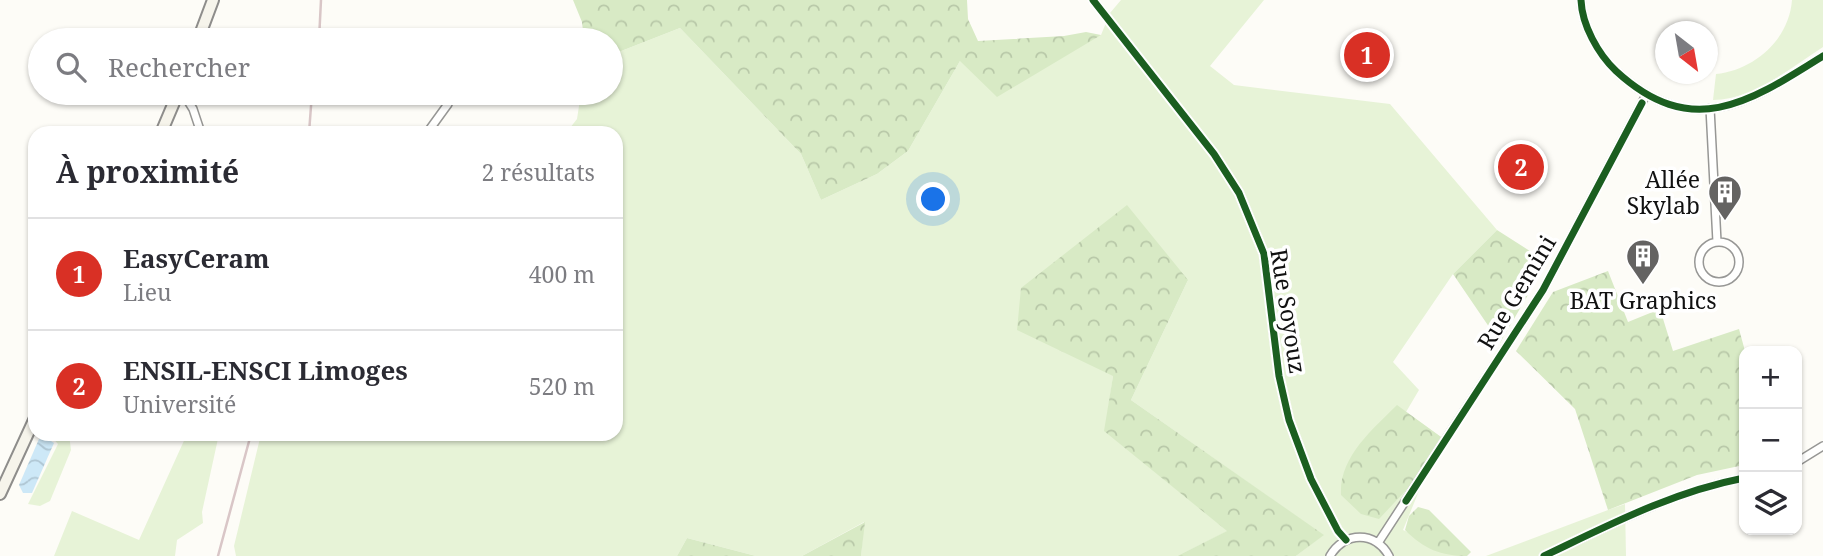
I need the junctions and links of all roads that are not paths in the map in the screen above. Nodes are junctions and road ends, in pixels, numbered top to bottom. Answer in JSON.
{"nodes":[{"id":1,"x":214,"y":0,"type":"edge"},
{"id":2,"x":1093,"y":0,"type":"edge"},
{"id":3,"x":1581,"y":0,"type":"edge"},
{"id":4,"x":203,"y":28,"type":"edge"},
{"id":5,"x":1823,"y":56,"type":"edge"},
{"id":6,"x":1646,"y":95,"type":"junction"},
{"id":7,"x":175,"y":105,"type":"edge"},
{"id":8,"x":190,"y":105,"type":"edge"},
{"id":9,"x":447,"y":105,"type":"edge"},
{"id":10,"x":1710,"y":108,"type":"junction"},
{"id":11,"x":165,"y":126,"type":"edge"},
{"id":12,"x":199,"y":126,"type":"edge"},
{"id":13,"x":432,"y":126,"type":"edge"},
{"id":14,"x":1717,"y":242,"type":"junction"},
{"id":15,"x":28,"y":433,"type":"edge"},
{"id":16,"x":1823,"y":446,"type":"edge"},
{"id":17,"x":1802,"y":459,"type":"edge"},
{"id":18,"x":1739,"y":479,"type":"edge"},
{"id":19,"x":0,"y":494,"type":"edge"},
{"id":20,"x":1346,"y":540,"type":"junction"},
{"id":21,"x":1378,"y":542,"type":"junction"},
{"id":22,"x":1331,"y":556,"type":"edge"},
{"id":23,"x":1389,"y":556,"type":"edge"},
{"id":24,"x":1544,"y":556,"type":"edge"}],
"edges":[{"from":1,"to":4,"type":"main road"},
{"from":2,"to":20,"type":"street","name":"Rue Soyouz"},
{"from":3,"to":6,"type":"street"},
{"from":5,"to":10,"type":"street"},
{"from":6,"to":10,"type":"street"},
{"from":6,"to":21,"type":"street","name":"Rue Gemini"},
{"from":7,"to":11,"type":"main road"},
{"from":8,"to":12,"type":"street"},
{"from":9,"to":13,"type":"street"},
{"from":10,"to":14,"type":"street"},
{"from":14,"to":14,"type":"street"},
{"from":15,"to":19,"type":"main road"},
{"from":16,"to":17,"type":"street"},
{"from":18,"to":24,"type":"street"},
{"from":20,"to":21,"type":"street"},
{"from":20,"to":22,"type":"street"},
{"from":21,"to":23,"type":"street"}]}
